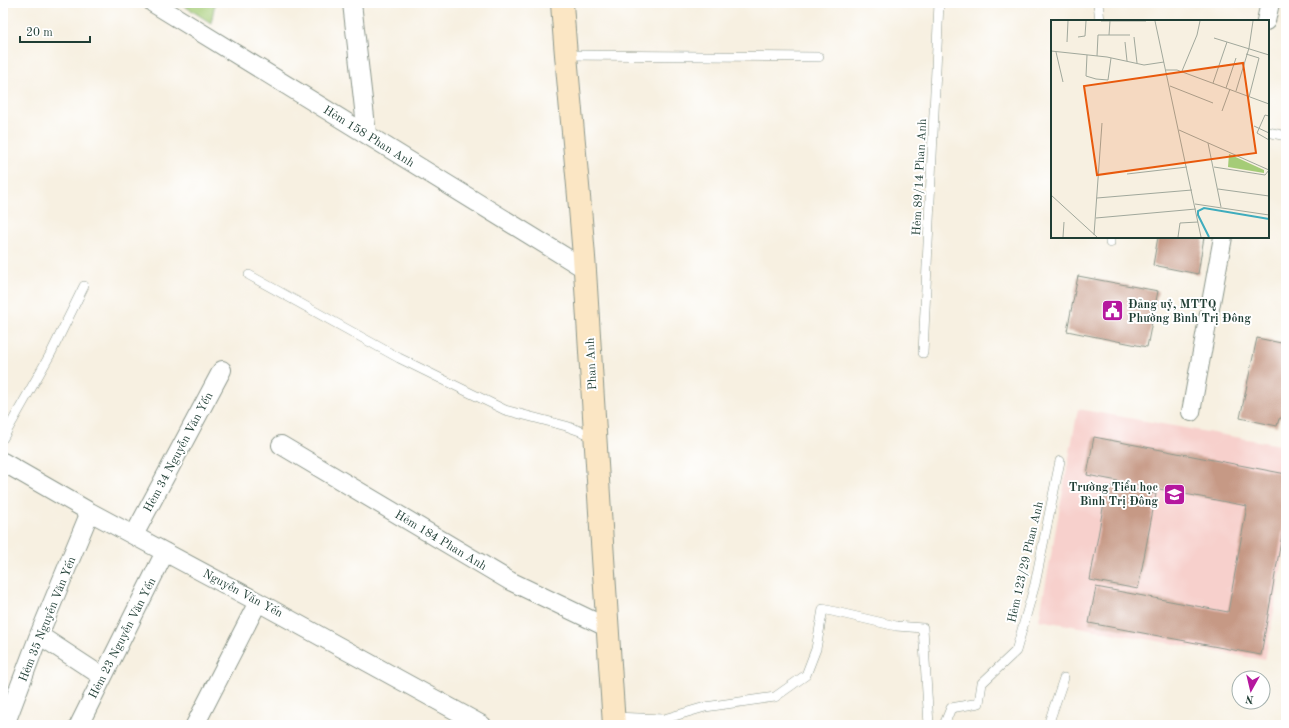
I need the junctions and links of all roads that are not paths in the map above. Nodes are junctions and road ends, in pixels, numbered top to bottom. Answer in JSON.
{"nodes":[{"id":1,"x":153,"y":3,"type":"edge"},
{"id":2,"x":352,"y":3,"type":"edge"},
{"id":3,"x":562,"y":3,"type":"edge"},
{"id":4,"x":939,"y":3,"type":"edge"},
{"id":5,"x":1098,"y":3,"type":"edge"},
{"id":6,"x":1270,"y":3,"type":"edge"},
{"id":7,"x":1100,"y":20,"type":"edge"},
{"id":8,"x":1266,"y":20,"type":"edge"},
{"id":9,"x":565,"y":55,"type":"junction"},
{"id":10,"x":819,"y":57,"type":"dead end"},
{"id":11,"x":1269,"y":132,"type":"edge"},
{"id":12,"x":367,"y":135,"type":"junction"},
{"id":13,"x":1286,"y":136,"type":"edge"},
{"id":14,"x":1224,"y":238,"type":"edge"},
{"id":15,"x":585,"y":269,"type":"junction"},
{"id":16,"x":249,"y":275,"type":"dead end"},
{"id":17,"x":84,"y":286,"type":"dead end"},
{"id":18,"x":923,"y":353,"type":"dead end"},
{"id":19,"x":222,"y":370,"type":"dead end"},
{"id":20,"x":1191,"y":412,"type":"dead end"},
{"id":21,"x":595,"y":436,"type":"junction"},
{"id":22,"x":3,"y":438,"type":"edge"},
{"id":23,"x":281,"y":445,"type":"dead end"},
{"id":24,"x":1060,"y":460,"type":"dead end"},
{"id":25,"x":3,"y":462,"type":"edge"},
{"id":26,"x":90,"y":512,"type":"junction"},
{"id":27,"x":134,"y":535,"type":"junction"},
{"id":28,"x":165,"y":552,"type":"junction"},
{"id":29,"x":258,"y":602,"type":"junction"},
{"id":30,"x":606,"y":627,"type":"junction"},
{"id":31,"x":39,"y":635,"type":"junction"},
{"id":32,"x":103,"y":677,"type":"junction"},
{"id":33,"x":1064,"y":678,"type":"dead end"},
{"id":34,"x":614,"y":721,"type":"edge"},
{"id":35,"x":4,"y":725,"type":"edge"},
{"id":36,"x":79,"y":725,"type":"edge"},
{"id":37,"x":195,"y":725,"type":"edge"},
{"id":38,"x":482,"y":725,"type":"edge"},
{"id":39,"x":929,"y":725,"type":"edge"},
{"id":40,"x":944,"y":725,"type":"edge"},
{"id":41,"x":1048,"y":725,"type":"edge"}],
"edges":[{"from":1,"to":12,"type":"street","name":"Hẻm 158 Phan Anh"},
{"from":2,"to":12,"type":"street"},
{"from":3,"to":9,"type":"main road","name":"Phan Anh"},
{"from":4,"to":18,"type":"lane","name":"Hẻm 89/14 Phan Anh"},
{"from":5,"to":7,"type":"lane"},
{"from":6,"to":8,"type":"street"},
{"from":9,"to":10,"type":"lane"},
{"from":9,"to":15,"type":"main road","name":"Phan Anh"},
{"from":11,"to":13,"type":"lane"},
{"from":12,"to":15,"type":"street","name":"Hẻm 158 Phan Anh"},
{"from":14,"to":20,"type":"street"},
{"from":15,"to":21,"type":"main road","name":"Phan Anh"},
{"from":16,"to":21,"type":"lane"},
{"from":17,"to":22,"type":"lane"},
{"from":19,"to":27,"type":"street","name":"Hẻm 34 Nguyễn Văn Yến"},
{"from":21,"to":30,"type":"main road","name":"Phan Anh"},
{"from":23,"to":30,"type":"street","name":"Hẻm 184 Phan Anh"},
{"from":24,"to":40,"type":"lane","name":"Hẻm 123/29 Phan Anh"},
{"from":25,"to":26,"type":"street","name":"Nguyễn Văn Yến"},
{"from":26,"to":27,"type":"street","name":"Nguyễn Văn Yến"},
{"from":26,"to":31,"type":"street","name":"Hẻm 35 Nguyễn Văn Yến"},
{"from":27,"to":28,"type":"street","name":"Nguyễn Văn Yến"},
{"from":28,"to":29,"type":"street","name":"Nguyễn Văn Yến"},
{"from":28,"to":32,"type":"street","name":"Hẻm 23 Nguyễn Văn Yến"},
{"from":29,"to":37,"type":"street"},
{"from":29,"to":38,"type":"street","name":"Nguyễn Văn Yến"},
{"from":30,"to":34,"type":"main road","name":"Phan Anh"},
{"from":31,"to":32,"type":"street"},
{"from":31,"to":35,"type":"street","name":"Hẻm 35 Nguyễn Văn Yến"},
{"from":32,"to":36,"type":"street","name":"Hẻm 23 Nguyễn Văn Yến"},
{"from":33,"to":41,"type":"lane"},
{"from":34,"to":39,"type":"lane"}]}
